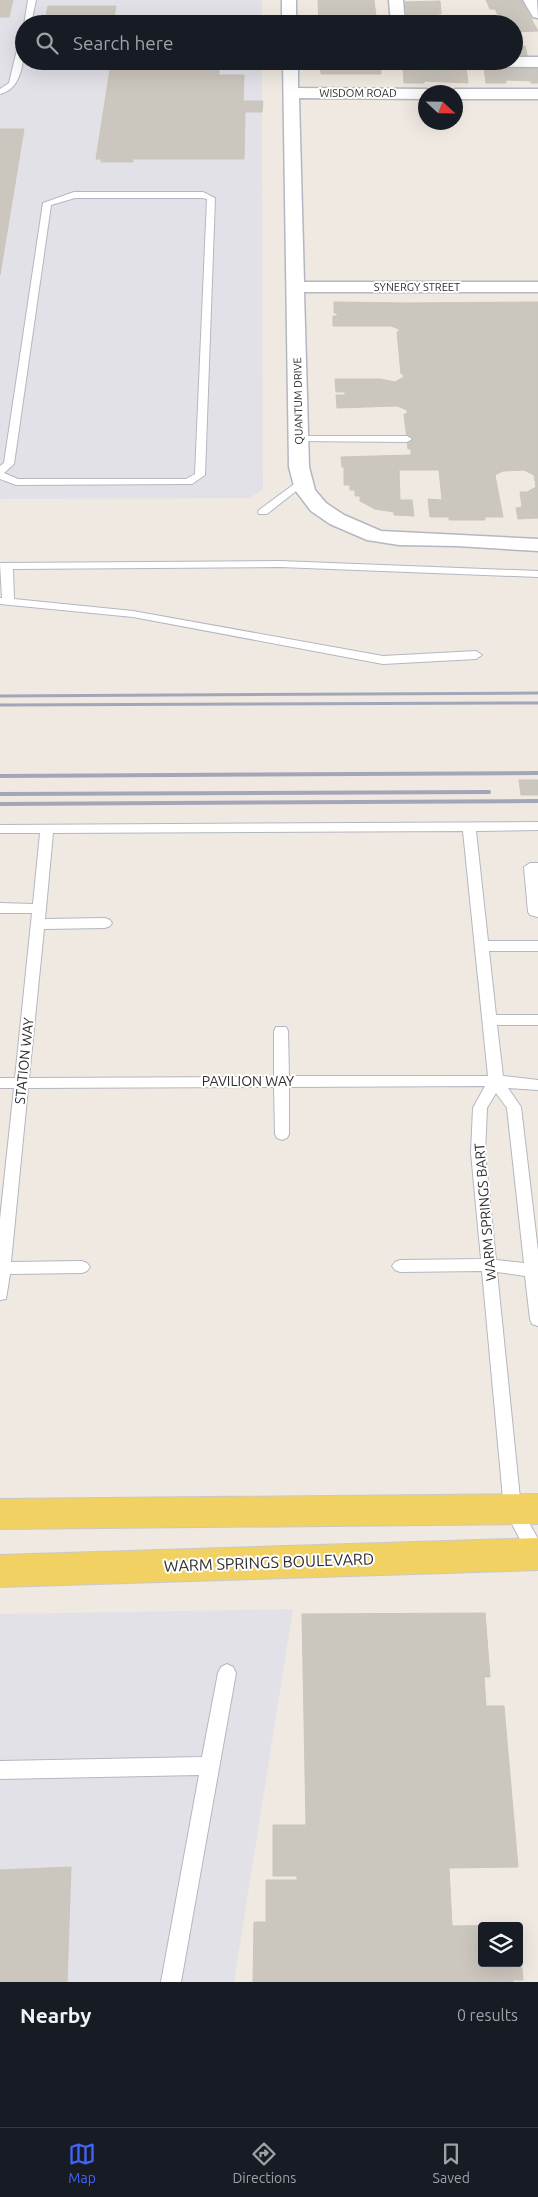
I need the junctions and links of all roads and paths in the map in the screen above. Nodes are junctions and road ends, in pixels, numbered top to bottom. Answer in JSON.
{"nodes":[{"id":1,"x":32,"y":0,"type":"edge"},
{"id":2,"x":289,"y":0,"type":"edge"},
{"id":3,"x":396,"y":0,"type":"edge"},
{"id":4,"x":530,"y":0,"type":"edge"},
{"id":5,"x":538,"y":14,"type":"edge"},
{"id":6,"x":29,"y":15,"type":"edge"},
{"id":7,"x":289,"y":15,"type":"edge"},
{"id":8,"x":397,"y":15,"type":"edge"},
{"id":9,"x":523,"y":62,"type":"edge"},
{"id":10,"x":538,"y":62,"type":"edge"},
{"id":11,"x":15,"y":70,"type":"edge"},
{"id":12,"x":290,"y":70,"type":"edge"},
{"id":13,"x":0,"y":92,"type":"edge"},
{"id":14,"x":291,"y":93,"type":"junction"},
{"id":15,"x":418,"y":94,"type":"edge"},
{"id":16,"x":463,"y":94,"type":"edge"},
{"id":17,"x":538,"y":94,"type":"edge"},
{"id":18,"x":295,"y":287,"type":"junction"},
{"id":19,"x":538,"y":287,"type":"edge"},
{"id":20,"x":298,"y":440,"type":"junction"},
{"id":21,"x":407,"y":440,"type":"dead end"},
{"id":22,"x":0,"y":471,"type":"edge"},
{"id":23,"x":0,"y":475,"type":"edge"},
{"id":24,"x":301,"y":482,"type":"junction"},
{"id":25,"x":263,"y":512,"type":"dead end"},
{"id":26,"x":538,"y":545,"type":"edge"},
{"id":27,"x":4,"y":566,"type":"edge"},
{"id":28,"x":538,"y":574,"type":"edge"},
{"id":29,"x":4,"y":601,"type":"edge"},
{"id":30,"x":476,"y":655,"type":"dead end"},
{"id":31,"x":469,"y":826,"type":"junction"},
{"id":32,"x":538,"y":826,"type":"edge"},
{"id":33,"x":0,"y":829,"type":"edge"},
{"id":34,"x":47,"y":829,"type":"junction"},
{"id":35,"x":538,"y":867,"type":"edge"},
{"id":36,"x":0,"y":908,"type":"edge"},
{"id":37,"x":538,"y":912,"type":"edge"},
{"id":38,"x":38,"y":916,"type":"junction"},
{"id":39,"x":105,"y":923,"type":"dead end"},
{"id":40,"x":482,"y":946,"type":"junction"},
{"id":41,"x":538,"y":946,"type":"edge"},
{"id":42,"x":489,"y":1020,"type":"junction"},
{"id":43,"x":538,"y":1020,"type":"edge"},
{"id":44,"x":281,"y":1031,"type":"dead end"},
{"id":45,"x":538,"y":1075,"type":"edge"},
{"id":46,"x":496,"y":1080,"type":"junction"},
{"id":47,"x":282,"y":1081,"type":"junction"},
{"id":48,"x":0,"y":1082,"type":"edge"},
{"id":49,"x":21,"y":1082,"type":"junction"},
{"id":50,"x":538,"y":1085,"type":"edge"},
{"id":51,"x":282,"y":1134,"type":"dead end"},
{"id":52,"x":400,"y":1266,"type":"dead end"},
{"id":53,"x":489,"y":1266,"type":"junction"},
{"id":54,"x":1,"y":1268,"type":"edge"},
{"id":55,"x":82,"y":1268,"type":"dead end"},
{"id":56,"x":535,"y":1271,"type":"edge"},
{"id":57,"x":0,"y":1294,"type":"edge"},
{"id":58,"x":538,"y":1319,"type":"edge"},
{"id":59,"x":526,"y":1509,"type":"edge"},
{"id":60,"x":0,"y":1514,"type":"edge"},
{"id":61,"x":538,"y":1556,"type":"edge"},
{"id":62,"x":0,"y":1572,"type":"edge"},
{"id":63,"x":227,"y":1673,"type":"dead end"},
{"id":64,"x":210,"y":1766,"type":"junction"},
{"id":65,"x":0,"y":1770,"type":"edge"},
{"id":66,"x":171,"y":1982,"type":"edge"}],
"edges":[{"from":1,"to":6,"type":"lane"},
{"from":2,"to":7,"type":"street"},
{"from":3,"to":8,"type":"street"},
{"from":4,"to":5,"type":"street"},
{"from":9,"to":10,"type":"street"},
{"from":11,"to":13,"type":"lane"},
{"from":12,"to":14,"type":"street","name":"QUANTUM DRIVE"},
{"from":14,"to":15,"type":"street","name":"WISDOM ROAD"},
{"from":14,"to":18,"type":"street","name":"QUANTUM DRIVE"},
{"from":16,"to":17,"type":"street"},
{"from":18,"to":19,"type":"street","name":"SYNERGY STREET"},
{"from":18,"to":20,"type":"street","name":"QUANTUM DRIVE"},
{"from":20,"to":21,"type":"lane"},
{"from":20,"to":24,"type":"street","name":"QUANTUM DRIVE"},
{"from":22,"to":23,"type":"lane"},
{"from":24,"to":25,"type":"lane"},
{"from":24,"to":26,"type":"street","name":"QUANTUM DRIVE"},
{"from":27,"to":28,"type":"lane"},
{"from":27,"to":29,"type":"lane"},
{"from":29,"to":30,"type":"lane"},
{"from":31,"to":32,"type":"lane"},
{"from":31,"to":34,"type":"lane"},
{"from":31,"to":40,"type":"lane"},
{"from":33,"to":34,"type":"lane"},
{"from":34,"to":38,"type":"lane","name":"STATION WAY"},
{"from":35,"to":37,"type":"lane"},
{"from":36,"to":38,"type":"lane"},
{"from":38,"to":39,"type":"lane"},
{"from":38,"to":49,"type":"lane","name":"STATION WAY"},
{"from":40,"to":41,"type":"lane"},
{"from":40,"to":42,"type":"lane"},
{"from":42,"to":43,"type":"lane"},
{"from":42,"to":46,"type":"lane"},
{"from":44,"to":47,"type":"lane"},
{"from":45,"to":46,"type":"lane","name":"PAVILION WAY"},
{"from":46,"to":47,"type":"lane","name":"PAVILION WAY"},
{"from":46,"to":50,"type":"lane","name":"PAVILION WAY"},
{"from":46,"to":53,"type":"lane","name":"WARM SPRINGS BART"},
{"from":46,"to":56,"type":"lane"},
{"from":47,"to":49,"type":"lane","name":"PAVILION WAY"},
{"from":47,"to":51,"type":"lane"},
{"from":48,"to":49,"type":"lane","name":"PAVILION WAY"},
{"from":49,"to":54,"type":"lane","name":"STATION WAY"},
{"from":52,"to":53,"type":"lane"},
{"from":53,"to":56,"type":"lane"},
{"from":53,"to":59,"type":"lane","name":"WARM SPRINGS BART"},
{"from":54,"to":55,"type":"lane"},
{"from":54,"to":57,"type":"lane","name":"STATION WAY"},
{"from":56,"to":58,"type":"lane"},
{"from":59,"to":60,"type":"main road"},
{"from":59,"to":61,"type":"lane","name":"WARM SPRINGS BART"},
{"from":61,"to":62,"type":"main road","name":"WARM SPRINGS BOULEVARD"},
{"from":63,"to":64,"type":"lane"},
{"from":64,"to":65,"type":"lane"},
{"from":64,"to":66,"type":"lane"}]}
